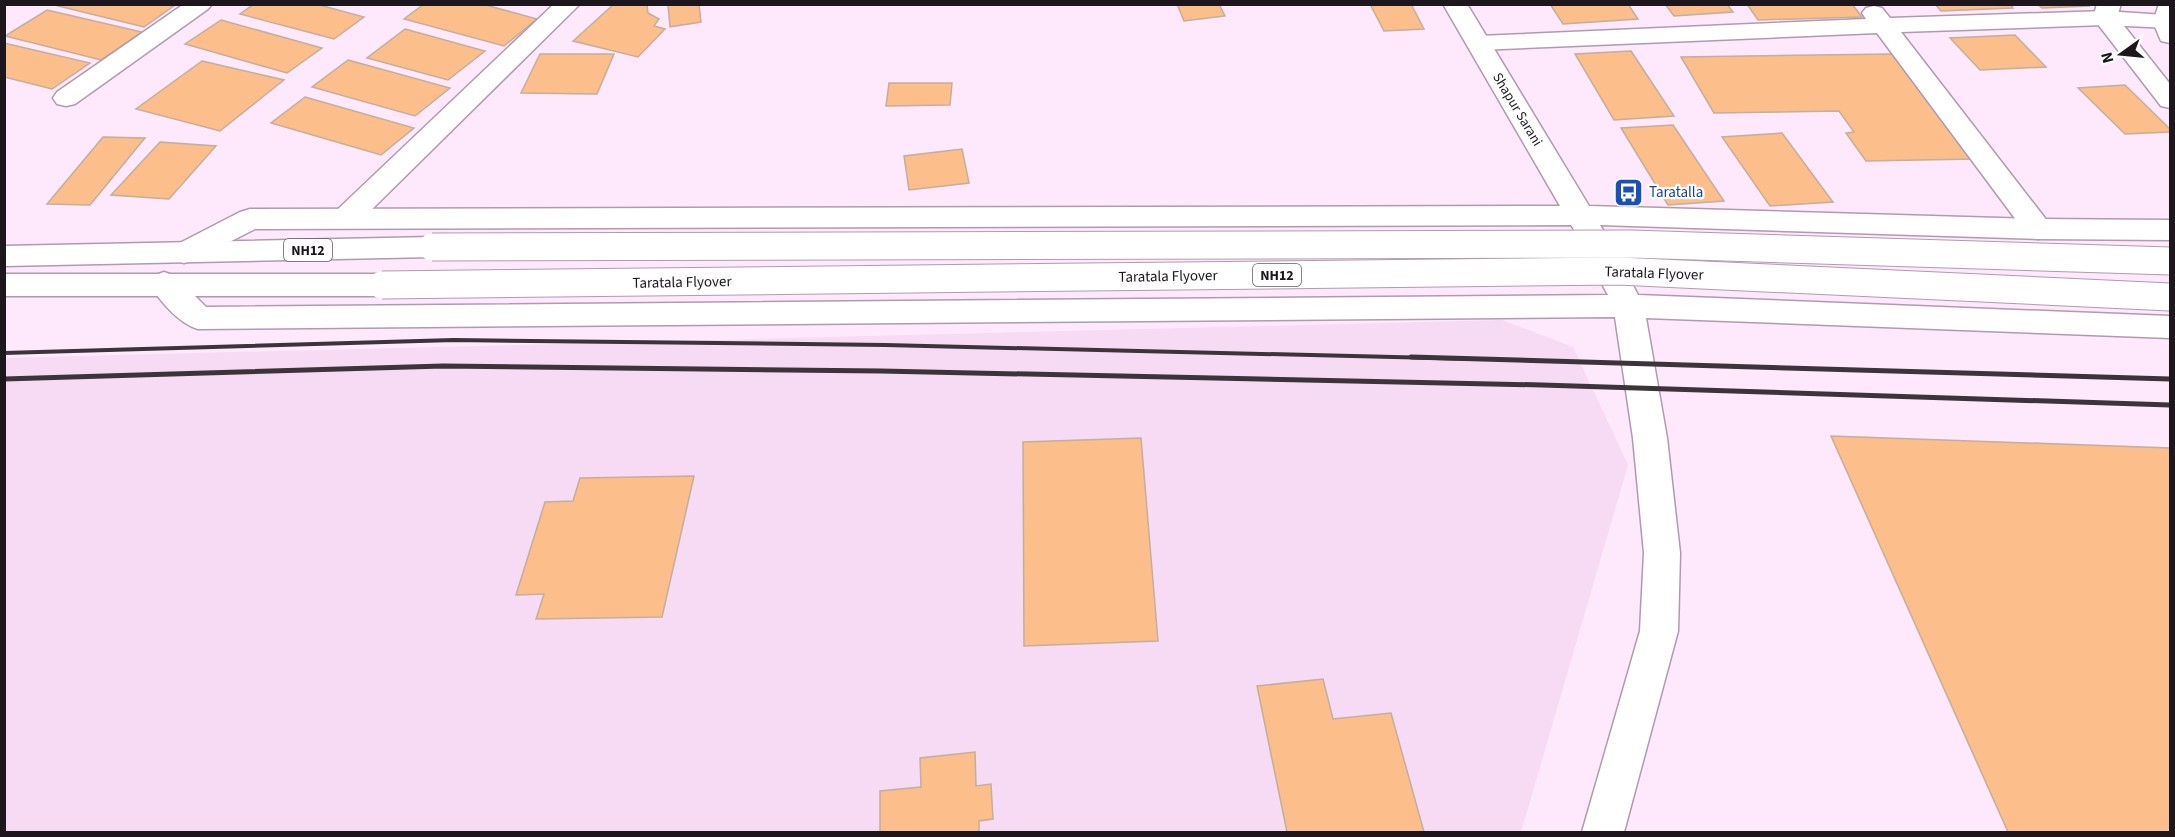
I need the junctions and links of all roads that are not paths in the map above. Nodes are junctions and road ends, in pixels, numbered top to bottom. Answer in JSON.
{"nodes":[{"id":1,"x":200,"y":4,"type":"edge"},
{"id":2,"x":568,"y":4,"type":"edge"},
{"id":3,"x":1455,"y":4,"type":"edge"},
{"id":4,"x":1868,"y":4,"type":"edge"},
{"id":5,"x":2107,"y":11,"type":"edge"},
{"id":6,"x":2169,"y":21,"type":"edge"},
{"id":7,"x":1884,"y":26,"type":"junction"},
{"id":8,"x":1479,"y":43,"type":"junction"},
{"id":9,"x":66,"y":98,"type":"dead end"},
{"id":10,"x":2170,"y":100,"type":"edge"},
{"id":11,"x":1581,"y":214,"type":"junction"},
{"id":12,"x":346,"y":219,"type":"junction"},
{"id":13,"x":2038,"y":229,"type":"junction"},
{"id":14,"x":2159,"y":230,"type":"edge"},
{"id":15,"x":2170,"y":253,"type":"edge"},
{"id":16,"x":184,"y":254,"type":"junction"},
{"id":17,"x":4,"y":256,"type":"edge"},
{"id":18,"x":2170,"y":261,"type":"edge"},
{"id":19,"x":164,"y":283,"type":"junction"},
{"id":20,"x":4,"y":285,"type":"edge"},
{"id":21,"x":2170,"y":297,"type":"edge"},
{"id":22,"x":1629,"y":306,"type":"junction"},
{"id":23,"x":2170,"y":327,"type":"edge"},
{"id":24,"x":1604,"y":832,"type":"edge"}],
"edges":[{"from":1,"to":9,"type":"main road"},
{"from":2,"to":12,"type":"main road"},
{"from":3,"to":8,"type":"main road","name":"Shapur Sarani"},
{"from":4,"to":7,"type":"main road"},
{"from":5,"to":6,"type":"main road"},
{"from":5,"to":7,"type":"main road"},
{"from":5,"to":10,"type":"main road"},
{"from":7,"to":8,"type":"main road"},
{"from":7,"to":13,"type":"main road"},
{"from":8,"to":11,"type":"main road","name":"Shapur Sarani"},
{"from":11,"to":12,"type":"main road"},
{"from":11,"to":13,"type":"main road"},
{"from":11,"to":22,"type":"main road","name":"Shapur Sarani"},
{"from":12,"to":16,"type":"main road"},
{"from":13,"to":14,"type":"main road"},
{"from":14,"to":15,"type":"main road"},
{"from":16,"to":17,"type":"main road","number":"NH12"},
{"from":16,"to":18,"type":"main road","name":"Taratala Flyover","number":"NH12","bridge":true},
{"from":19,"to":20,"type":"main road","number":"NH12"},
{"from":19,"to":21,"type":"main road","name":"Taratala Flyover","number":"NH12","bridge":true},
{"from":19,"to":22,"type":"main road"},
{"from":22,"to":23,"type":"main road"},
{"from":22,"to":24,"type":"main road"}]}
